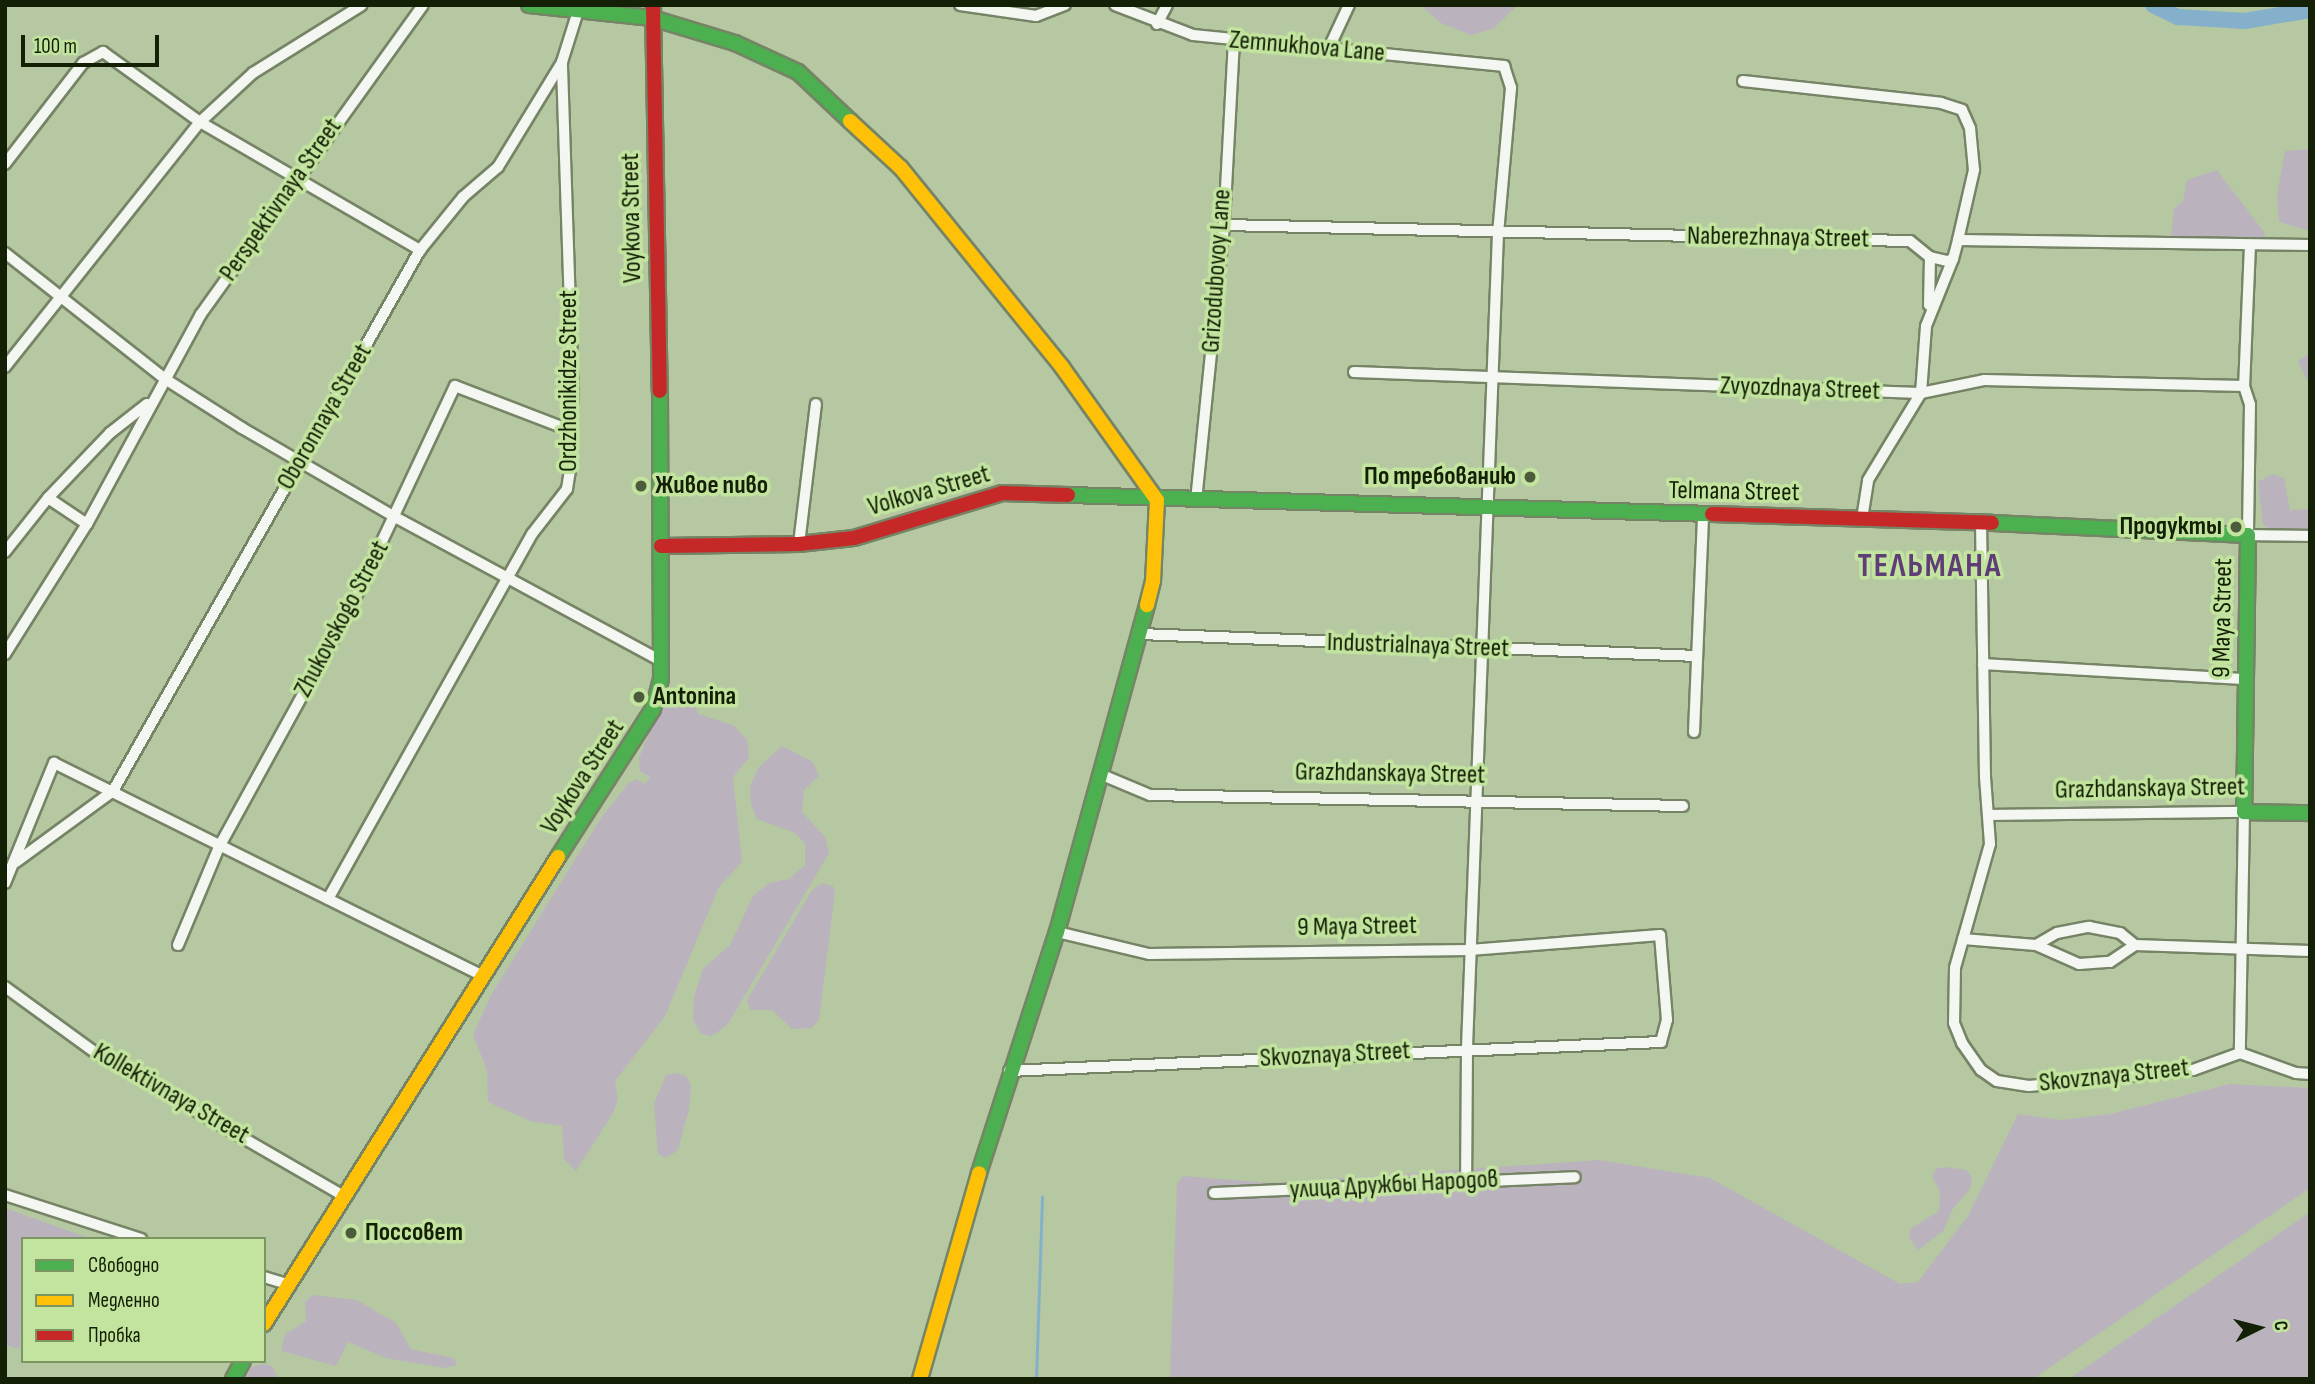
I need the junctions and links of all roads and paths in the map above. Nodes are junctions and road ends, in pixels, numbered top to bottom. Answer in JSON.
{"nodes":[{"id":1,"x":362,"y":5,"type":"edge"},
{"id":2,"x":423,"y":5,"type":"edge"},
{"id":3,"x":529,"y":5,"type":"edge"},
{"id":4,"x":960,"y":5,"type":"edge"},
{"id":5,"x":1065,"y":5,"type":"edge"},
{"id":6,"x":1115,"y":5,"type":"edge"},
{"id":7,"x":1167,"y":5,"type":"edge"},
{"id":8,"x":1349,"y":5,"type":"edge"},
{"id":9,"x":578,"y":11,"type":"junction"},
{"id":10,"x":652,"y":12,"type":"edge"},
{"id":11,"x":1157,"y":24,"type":"junction"},
{"id":12,"x":1234,"y":41,"type":"junction"},
{"id":13,"x":1328,"y":50,"type":"junction"},
{"id":14,"x":562,"y":62,"type":"junction"},
{"id":15,"x":1742,"y":81,"type":"dead end"},
{"id":16,"x":200,"y":122,"type":"junction"},
{"id":17,"x":5,"y":164,"type":"edge"},
{"id":18,"x":295,"y":179,"type":"junction"},
{"id":19,"x":1224,"y":225,"type":"junction"},
{"id":20,"x":1499,"y":233,"type":"junction"},
{"id":21,"x":1958,"y":240,"type":"junction"},
{"id":22,"x":2310,"y":245,"type":"edge"},
{"id":23,"x":2250,"y":246,"type":"junction"},
{"id":24,"x":420,"y":250,"type":"junction"},
{"id":25,"x":5,"y":253,"type":"edge"},
{"id":26,"x":1930,"y":257,"type":"junction"},
{"id":27,"x":1953,"y":259,"type":"junction"},
{"id":28,"x":62,"y":295,"type":"junction"},
{"id":29,"x":1926,"y":326,"type":"junction"},
{"id":30,"x":5,"y":367,"type":"edge"},
{"id":31,"x":1354,"y":372,"type":"dead end"},
{"id":32,"x":1493,"y":377,"type":"junction"},
{"id":33,"x":165,"y":379,"type":"junction"},
{"id":34,"x":2244,"y":386,"type":"junction"},
{"id":35,"x":1921,"y":393,"type":"junction"},
{"id":36,"x":150,"y":402,"type":"junction"},
{"id":37,"x":816,"y":404,"type":"dead end"},
{"id":38,"x":568,"y":429,"type":"junction"},
{"id":39,"x":300,"y":462,"type":"junction"},
{"id":40,"x":48,"y":498,"type":"junction"},
{"id":41,"x":1157,"y":500,"type":"junction"},
{"id":42,"x":1196,"y":501,"type":"junction"},
{"id":43,"x":1488,"y":511,"type":"junction"},
{"id":44,"x":1703,"y":516,"type":"junction"},
{"id":45,"x":395,"y":517,"type":"junction"},
{"id":46,"x":1862,"y":519,"type":"junction"},
{"id":47,"x":1981,"y":522,"type":"junction"},
{"id":48,"x":87,"y":524,"type":"junction"},
{"id":49,"x":2248,"y":535,"type":"junction"},
{"id":50,"x":2310,"y":536,"type":"edge"},
{"id":51,"x":799,"y":544,"type":"junction"},
{"id":52,"x":661,"y":547,"type":"junction"},
{"id":53,"x":5,"y":552,"type":"edge"},
{"id":54,"x":509,"y":580,"type":"junction"},
{"id":55,"x":1140,"y":634,"type":"junction"},
{"id":56,"x":1482,"y":648,"type":"junction"},
{"id":57,"x":5,"y":654,"type":"edge"},
{"id":58,"x":1697,"y":656,"type":"junction"},
{"id":59,"x":661,"y":660,"type":"junction"},
{"id":60,"x":1983,"y":664,"type":"junction"},
{"id":61,"x":2247,"y":679,"type":"junction"},
{"id":62,"x":1694,"y":732,"type":"dead end"},
{"id":63,"x":1100,"y":774,"type":"junction"},
{"id":64,"x":113,"y":790,"type":"junction"},
{"id":65,"x":1476,"y":799,"type":"junction"},
{"id":66,"x":1683,"y":806,"type":"dead end"},
{"id":67,"x":2244,"y":812,"type":"junction"},
{"id":68,"x":2310,"y":813,"type":"edge"},
{"id":69,"x":1991,"y":815,"type":"junction"},
{"id":70,"x":219,"y":847,"type":"junction"},
{"id":71,"x":16,"y":862,"type":"junction"},
{"id":72,"x":5,"y":883,"type":"edge"},
{"id":73,"x":328,"y":899,"type":"junction"},
{"id":74,"x":1056,"y":932,"type":"junction"},
{"id":75,"x":1963,"y":939,"type":"junction"},
{"id":76,"x":2135,"y":944,"type":"junction"},
{"id":77,"x":2036,"y":945,"type":"junction"},
{"id":78,"x":178,"y":946,"type":"dead end"},
{"id":79,"x":2242,"y":949,"type":"junction"},
{"id":80,"x":1471,"y":950,"type":"junction"},
{"id":81,"x":2310,"y":951,"type":"edge"},
{"id":82,"x":483,"y":976,"type":"junction"},
{"id":83,"x":5,"y":987,"type":"edge"},
{"id":84,"x":1661,"y":1042,"type":"joint"},
{"id":85,"x":1466,"y":1049,"type":"junction"},
{"id":86,"x":2240,"y":1053,"type":"junction"},
{"id":87,"x":1009,"y":1071,"type":"junction"},
{"id":88,"x":2310,"y":1074,"type":"edge"},
{"id":89,"x":1575,"y":1177,"type":"dead end"},
{"id":90,"x":1466,"y":1180,"type":"junction"},
{"id":91,"x":1214,"y":1193,"type":"dead end"},
{"id":92,"x":5,"y":1195,"type":"edge"},
{"id":93,"x":341,"y":1195,"type":"junction"},
{"id":94,"x":135,"y":1237,"type":"edge"},
{"id":95,"x":266,"y":1278,"type":"edge"},
{"id":96,"x":287,"y":1284,"type":"junction"},
{"id":97,"x":266,"y":1321,"type":"edge"},
{"id":98,"x":242,"y":1363,"type":"edge"},
{"id":99,"x":233,"y":1379,"type":"edge"},
{"id":100,"x":920,"y":1379,"type":"edge"}],
"edges":[{"from":1,"to":16,"type":"street"},
{"from":2,"to":18,"type":"street","name":"Perspektivnaya Street"},
{"from":3,"to":9,"type":"street"},
{"from":4,"to":5,"type":"street"},
{"from":6,"to":11,"type":"street","name":"Zemnukhova Lane"},
{"from":7,"to":11,"type":"street"},
{"from":8,"to":13,"type":"street"},
{"from":9,"to":10,"type":"street"},
{"from":9,"to":14,"type":"street","name":"Ordzhonikidze Street"},
{"from":10,"to":41,"type":"street"},
{"from":10,"to":52,"type":"street","name":"Voykova Street"},
{"from":11,"to":12,"type":"street","name":"Zemnukhova Lane"},
{"from":12,"to":13,"type":"street","name":"Zemnukhova Lane"},
{"from":12,"to":19,"type":"street","name":"Grizodubovoy Lane"},
{"from":13,"to":20,"type":"street","name":"Zemnukhova Lane"},
{"from":14,"to":24,"type":"street","name":"Oboronnaya Street"},
{"from":14,"to":38,"type":"street","name":"Ordzhonikidze Street"},
{"from":15,"to":21,"type":"street"},
{"from":16,"to":17,"type":"street"},
{"from":16,"to":18,"type":"street"},
{"from":16,"to":28,"type":"street"},
{"from":18,"to":24,"type":"street"},
{"from":18,"to":33,"type":"street","name":"Perspektivnaya Street"},
{"from":19,"to":20,"type":"street","name":"Naberezhnaya Street"},
{"from":19,"to":42,"type":"street","name":"Grizodubovoy Lane"},
{"from":20,"to":26,"type":"street","name":"Naberezhnaya Street"},
{"from":20,"to":32,"type":"street"},
{"from":21,"to":23,"type":"street"},
{"from":21,"to":27,"type":"street"},
{"from":22,"to":23,"type":"street"},
{"from":23,"to":34,"type":"street","name":"9 Maya Street"},
{"from":24,"to":39,"type":"street","name":"Oboronnaya Street"},
{"from":25,"to":28,"type":"street"},
{"from":26,"to":27,"type":"street","name":"Naberezhnaya Street"},
{"from":26,"to":29,"type":"street"},
{"from":27,"to":29,"type":"street"},
{"from":28,"to":30,"type":"street"},
{"from":28,"to":33,"type":"street"},
{"from":29,"to":35,"type":"street"},
{"from":31,"to":32,"type":"street","name":"Zvyozdnaya Street"},
{"from":32,"to":35,"type":"street","name":"Zvyozdnaya Street"},
{"from":32,"to":43,"type":"street"},
{"from":33,"to":36,"type":"street","name":"Perspektivnaya Street"},
{"from":33,"to":39,"type":"street"},
{"from":34,"to":35,"type":"street","name":"Zvyozdnaya Street"},
{"from":34,"to":49,"type":"street","name":"9 Maya Street"},
{"from":35,"to":46,"type":"street"},
{"from":36,"to":40,"type":"street","name":"Perspektivnaya Street"},
{"from":36,"to":48,"type":"street","name":"Perspektivnaya Street"},
{"from":37,"to":51,"type":"street"},
{"from":38,"to":45,"type":"street","name":"Zhukovskogo Street"},
{"from":38,"to":54,"type":"street","name":"Ordzhonikidze Street"},
{"from":39,"to":45,"type":"street"},
{"from":39,"to":64,"type":"street","name":"Oboronnaya Street"},
{"from":40,"to":48,"type":"street"},
{"from":40,"to":53,"type":"street","name":"Perspektivnaya Street"},
{"from":41,"to":42,"type":"street","name":"Telmana Street"},
{"from":41,"to":51,"type":"street","name":"Volkova Street"},
{"from":41,"to":55,"type":"street"},
{"from":42,"to":43,"type":"street","name":"Telmana Street"},
{"from":43,"to":44,"type":"street","name":"Telmana Street"},
{"from":43,"to":56,"type":"street"},
{"from":44,"to":46,"type":"street","name":"Telmana Street"},
{"from":44,"to":58,"type":"street"},
{"from":45,"to":54,"type":"street"},
{"from":45,"to":70,"type":"street","name":"Zhukovskogo Street"},
{"from":46,"to":47,"type":"street","name":"Telmana Street"},
{"from":47,"to":49,"type":"street","name":"Telmana Street"},
{"from":47,"to":60,"type":"street"},
{"from":48,"to":57,"type":"street","name":"Perspektivnaya Street"},
{"from":49,"to":50,"type":"street","name":"Telmana Street"},
{"from":49,"to":61,"type":"street","name":"9 Maya Street"},
{"from":51,"to":52,"type":"street","name":"Volkova Street"},
{"from":52,"to":59,"type":"street","name":"Voykova Street"},
{"from":54,"to":59,"type":"street"},
{"from":54,"to":73,"type":"street","name":"Ordzhonikidze Street"},
{"from":55,"to":56,"type":"street","name":"Industrialnaya Street"},
{"from":55,"to":63,"type":"street"},
{"from":56,"to":58,"type":"street","name":"Industrialnaya Street"},
{"from":56,"to":65,"type":"street"},
{"from":58,"to":62,"type":"street"},
{"from":59,"to":82,"type":"street","name":"Voykova Street"},
{"from":60,"to":61,"type":"street"},
{"from":60,"to":69,"type":"street"},
{"from":61,"to":67,"type":"street","name":"9 Maya Street"},
{"from":63,"to":65,"type":"street","name":"Grazhdanskaya Street"},
{"from":63,"to":74,"type":"street"},
{"from":64,"to":70,"type":"street"},
{"from":64,"to":71,"type":"street"},
{"from":64,"to":71,"type":"street"},
{"from":65,"to":66,"type":"street","name":"Grazhdanskaya Street"},
{"from":65,"to":80,"type":"street"},
{"from":67,"to":68,"type":"street","name":"Grazhdanskaya Street"},
{"from":67,"to":69,"type":"street","name":"Grazhdanskaya Street"},
{"from":67,"to":79,"type":"street","name":"9 Maya Street"},
{"from":69,"to":75,"type":"street"},
{"from":70,"to":73,"type":"street"},
{"from":70,"to":78,"type":"street","name":"Zhukovskogo Street"},
{"from":71,"to":72,"type":"street"},
{"from":73,"to":82,"type":"street"},
{"from":74,"to":80,"type":"street","name":"9 Maya Street"},
{"from":74,"to":87,"type":"street"},
{"from":75,"to":77,"type":"street"},
{"from":75,"to":86,"type":"street","name":"Skovznaya Street"},
{"from":76,"to":77,"type":"street"},
{"from":76,"to":77,"type":"street"},
{"from":76,"to":79,"type":"street"},
{"from":79,"to":81,"type":"street"},
{"from":79,"to":86,"type":"street","name":"9 Maya Street"},
{"from":80,"to":84,"type":"street","name":"9 Maya Street"},
{"from":80,"to":85,"type":"street"},
{"from":82,"to":93,"type":"street","name":"Voykova Street"},
{"from":83,"to":93,"type":"street","name":"Kollektivnaya Street"},
{"from":84,"to":85,"type":"street","name":"Skvoznaya Street"},
{"from":85,"to":87,"type":"street","name":"Skvoznaya Street"},
{"from":85,"to":90,"type":"street"},
{"from":86,"to":88,"type":"street"},
{"from":87,"to":100,"type":"street"},
{"from":89,"to":90,"type":"street","name":"улица Дружбы Народов"},
{"from":90,"to":91,"type":"street","name":"улица Дружбы Народов"},
{"from":92,"to":94,"type":"street"},
{"from":93,"to":96,"type":"street","name":"Voykova Street"},
{"from":95,"to":96,"type":"street"},
{"from":96,"to":97,"type":"street","name":"Voykova Street"},
{"from":98,"to":99,"type":"street"}]}
